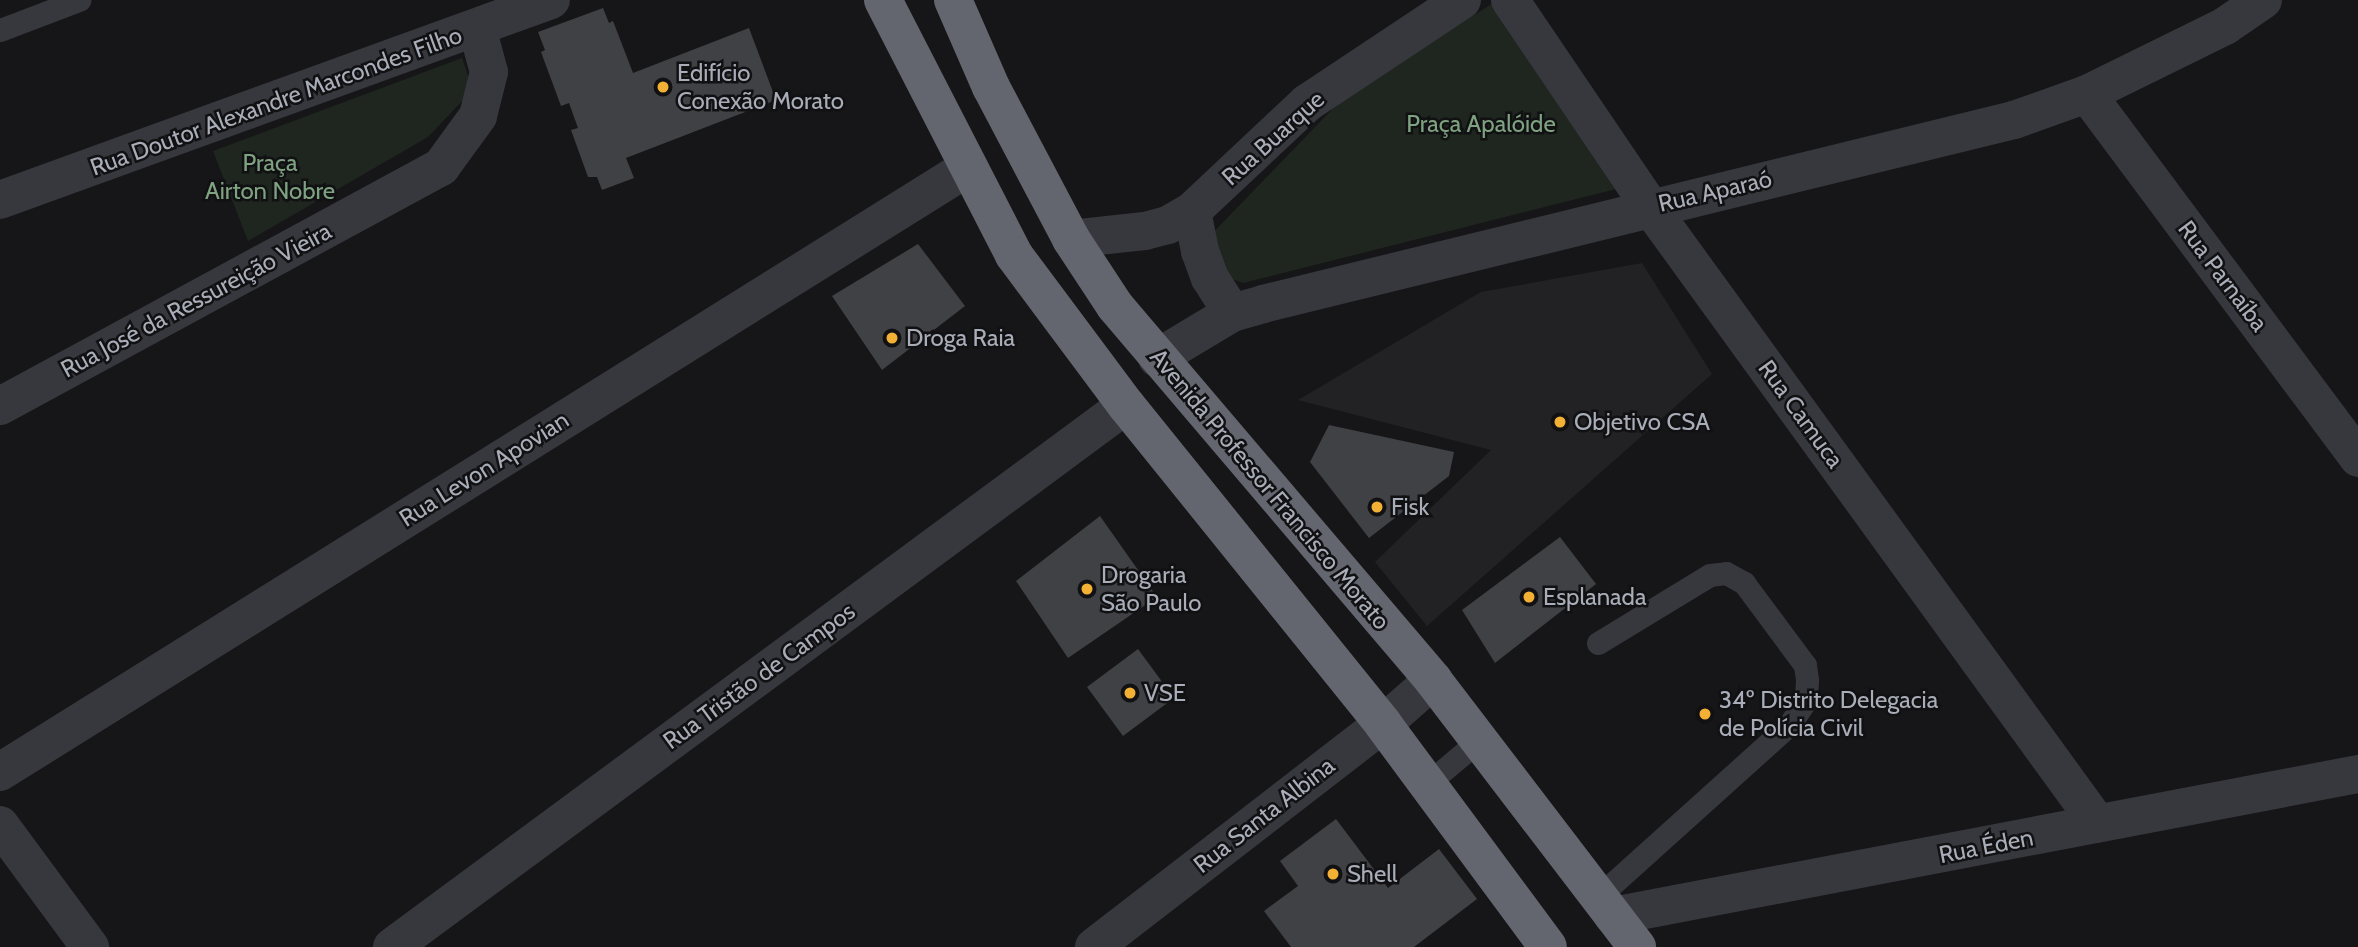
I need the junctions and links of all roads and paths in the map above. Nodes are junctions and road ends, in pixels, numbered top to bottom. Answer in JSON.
{"nodes":[{"id":1,"x":79,"y":0,"type":"edge"},
{"id":2,"x":551,"y":0,"type":"edge"},
{"id":3,"x":883,"y":0,"type":"edge"},
{"id":4,"x":953,"y":0,"type":"edge"},
{"id":5,"x":1462,"y":0,"type":"edge"},
{"id":6,"x":1510,"y":0,"type":"edge"},
{"id":7,"x":2263,"y":0,"type":"edge"},
{"id":8,"x":477,"y":28,"type":"junction"},
{"id":9,"x":0,"y":30,"type":"edge"},
{"id":10,"x":2087,"y":94,"type":"junction"},
{"id":11,"x":969,"y":167,"type":"junction"},
{"id":12,"x":0,"y":200,"type":"edge"},
{"id":13,"x":1650,"y":207,"type":"junction"},
{"id":14,"x":1192,"y":211,"type":"junction"},
{"id":15,"x":1071,"y":239,"type":"junction"},
{"id":16,"x":1232,"y":313,"type":"junction"},
{"id":17,"x":1157,"y":358,"type":"junction"},
{"id":18,"x":1126,"y":405,"type":"junction"},
{"id":19,"x":0,"y":406,"type":"edge"},
{"id":20,"x":2358,"y":458,"type":"edge"},
{"id":21,"x":1598,"y":643,"type":"dead end"},
{"id":22,"x":1433,"y":680,"type":"junction"},
{"id":23,"x":1383,"y":724,"type":"junction"},
{"id":24,"x":1478,"y":741,"type":"junction"},
{"id":25,"x":0,"y":772,"type":"edge"},
{"id":26,"x":2358,"y":774,"type":"edge"},
{"id":27,"x":1427,"y":784,"type":"junction"},
{"id":28,"x":2098,"y":824,"type":"junction"},
{"id":29,"x":0,"y":825,"type":"edge"},
{"id":30,"x":1606,"y":906,"type":"junction"},
{"id":31,"x":90,"y":947,"type":"edge"},
{"id":32,"x":392,"y":947,"type":"edge"},
{"id":33,"x":1094,"y":947,"type":"edge"},
{"id":34,"x":1548,"y":947,"type":"edge"},
{"id":35,"x":1637,"y":947,"type":"edge"}],
"edges":[{"from":1,"to":9,"type":"lane"},
{"from":2,"to":8,"type":"street","name":"Rua Doutor Alexandre Marcondes Filho"},
{"from":3,"to":11,"type":"highway"},
{"from":4,"to":15,"type":"highway","name":"Avenida Professor Francisco Morato"},
{"from":5,"to":14,"type":"street","name":"Rua Buarque"},
{"from":6,"to":13,"type":"street","name":"Rua Camuca"},
{"from":7,"to":10,"type":"street","name":"Rua Aparaó"},
{"from":8,"to":12,"type":"street","name":"Rua Doutor Alexandre Marcondes Filho"},
{"from":8,"to":19,"type":"street","name":"Rua José da Ressureição Vieira"},
{"from":10,"to":13,"type":"street","name":"Rua Aparaó"},
{"from":10,"to":20,"type":"street","name":"Rua Parnaíba"},
{"from":11,"to":18,"type":"highway"},
{"from":11,"to":25,"type":"street","name":"Rua Levon Apovian"},
{"from":13,"to":16,"type":"street","name":"Rua Aparaó"},
{"from":13,"to":28,"type":"street","name":"Rua Camuca"},
{"from":14,"to":15,"type":"street","name":"Rua Buarque"},
{"from":14,"to":16,"type":"street"},
{"from":15,"to":17,"type":"highway","name":"Avenida Professor Francisco Morato"},
{"from":16,"to":17,"type":"street","name":"Rua Aparaó"},
{"from":17,"to":22,"type":"highway","name":"Avenida Professor Francisco Morato"},
{"from":18,"to":23,"type":"highway"},
{"from":18,"to":32,"type":"street","name":"Rua Tristão de Campos"},
{"from":21,"to":30,"type":"lane"},
{"from":22,"to":23,"type":"street","name":"Rua Santa Albina"},
{"from":22,"to":24,"type":"highway","name":"Avenida Professor Francisco Morato"},
{"from":23,"to":27,"type":"highway"},
{"from":23,"to":33,"type":"street","name":"Rua Santa Albina"},
{"from":24,"to":27,"type":"lane"},
{"from":24,"to":30,"type":"highway","name":"Avenida Professor Francisco Morato"},
{"from":26,"to":28,"type":"street","name":"Rua Éden"},
{"from":27,"to":34,"type":"highway"},
{"from":28,"to":30,"type":"street","name":"Rua Éden"},
{"from":29,"to":31,"type":"street"},
{"from":30,"to":35,"type":"highway","name":"Avenida Professor Francisco Morato"}]}
